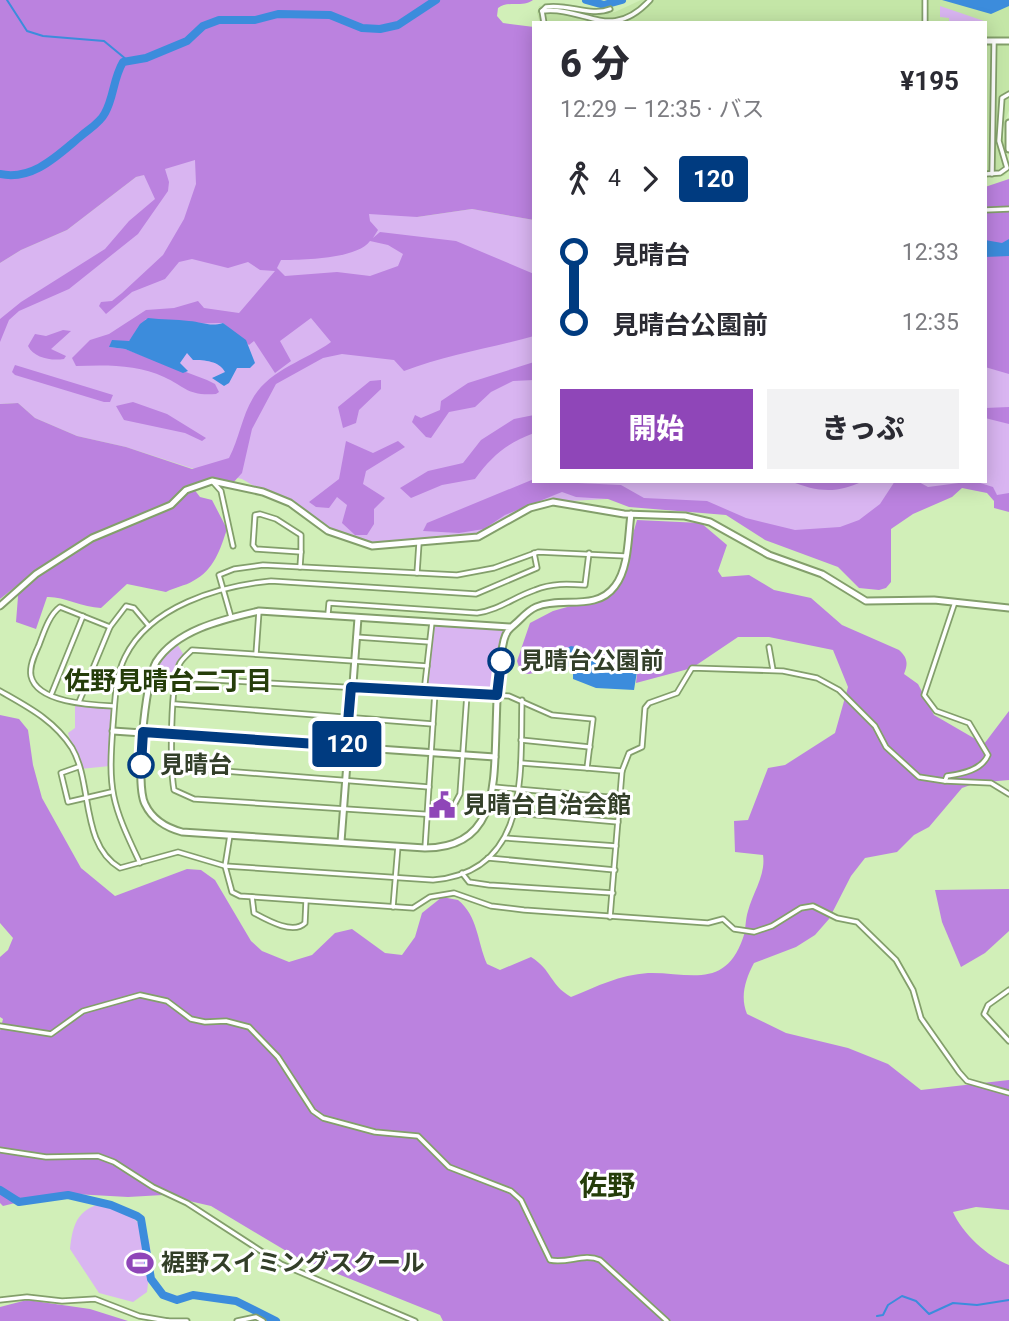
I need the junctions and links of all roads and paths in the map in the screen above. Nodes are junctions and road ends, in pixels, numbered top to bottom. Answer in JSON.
{"nodes":[{"id":1,"x":650,"y":0,"type":"edge"},
{"id":2,"x":925,"y":0,"type":"edge"},
{"id":3,"x":610,"y":9,"type":"dead end"},
{"id":4,"x":542,"y":11,"type":"junction"},
{"id":5,"x":544,"y":21,"type":"edge"},
{"id":6,"x":594,"y":21,"type":"edge"},
{"id":7,"x":618,"y":21,"type":"edge"},
{"id":8,"x":925,"y":21,"type":"edge"},
{"id":9,"x":987,"y":41,"type":"edge"},
{"id":10,"x":994,"y":41,"type":"junction"},
{"id":11,"x":1008,"y":41,"type":"edge"},
{"id":12,"x":1009,"y":94,"type":"edge"},
{"id":13,"x":1009,"y":123,"type":"edge"},
{"id":14,"x":1009,"y":149,"type":"edge"},
{"id":15,"x":987,"y":174,"type":"edge"},
{"id":16,"x":992,"y":174,"type":"junction"},
{"id":17,"x":1009,"y":209,"type":"edge"},
{"id":18,"x":987,"y":210,"type":"edge"},
{"id":19,"x":212,"y":481,"type":"junction"},
{"id":20,"x":631,"y":514,"type":"junction"},
{"id":21,"x":419,"y":543,"type":"junction"},
{"id":22,"x":233,"y":546,"type":"dead end"},
{"id":23,"x":301,"y":552,"type":"junction"},
{"id":24,"x":589,"y":552,"type":"junction"},
{"id":25,"x":534,"y":553,"type":"junction"},
{"id":26,"x":625,"y":555,"type":"junction"},
{"id":27,"x":300,"y":567,"type":"junction"},
{"id":28,"x":418,"y":573,"type":"junction"},
{"id":29,"x":224,"y":588,"type":"junction"},
{"id":30,"x":955,"y":602,"type":"junction"},
{"id":31,"x":0,"y":606,"type":"edge"},
{"id":32,"x":1009,"y":608,"type":"edge"},
{"id":33,"x":259,"y":611,"type":"junction"},
{"id":34,"x":83,"y":616,"type":"junction"},
{"id":35,"x":231,"y":617,"type":"junction"},
{"id":36,"x":327,"y":617,"type":"junction"},
{"id":37,"x":358,"y":618,"type":"junction"},
{"id":38,"x":432,"y":622,"type":"junction"},
{"id":39,"x":149,"y":626,"type":"junction"},
{"id":40,"x":110,"y":627,"type":"junction"},
{"id":41,"x":510,"y":627,"type":"junction"},
{"id":42,"x":356,"y":637,"type":"junction"},
{"id":43,"x":429,"y":642,"type":"junction"},
{"id":44,"x":769,"y":647,"type":"dead end"},
{"id":45,"x":256,"y":654,"type":"junction"},
{"id":46,"x":353,"y":662,"type":"junction"},
{"id":47,"x":426,"y":666,"type":"junction"},
{"id":48,"x":773,"y":670,"type":"junction"},
{"id":49,"x":176,"y":678,"type":"junction"},
{"id":50,"x":351,"y":687,"type":"junction"},
{"id":51,"x":0,"y":691,"type":"edge"},
{"id":52,"x":424,"y":692,"type":"junction"},
{"id":53,"x":435,"y":692,"type":"junction"},
{"id":54,"x":467,"y":694,"type":"junction"},
{"id":55,"x":51,"y":695,"type":"junction"},
{"id":56,"x":497,"y":695,"type":"junction"},
{"id":57,"x":522,"y":700,"type":"junction"},
{"id":58,"x":79,"y":704,"type":"junction"},
{"id":59,"x":175,"y":704,"type":"junction"},
{"id":60,"x":114,"y":706,"type":"junction"},
{"id":61,"x":349,"y":716,"type":"junction"},
{"id":62,"x":433,"y":724,"type":"junction"},
{"id":63,"x":113,"y":731,"type":"junction"},
{"id":64,"x":143,"y":732,"type":"junction"},
{"id":65,"x":173,"y":736,"type":"junction"},
{"id":66,"x":521,"y":740,"type":"junction"},
{"id":67,"x":346,"y":746,"type":"junction"},
{"id":68,"x":590,"y":747,"type":"junction"},
{"id":69,"x":431,"y":754,"type":"junction"},
{"id":70,"x":462,"y":755,"type":"junction"},
{"id":71,"x":495,"y":757,"type":"junction"},
{"id":72,"x":521,"y":763,"type":"junction"},
{"id":73,"x":78,"y":767,"type":"junction"},
{"id":74,"x":172,"y":767,"type":"junction"},
{"id":75,"x":587,"y":768,"type":"junction"},
{"id":76,"x":622,"y":771,"type":"junction"},
{"id":77,"x":345,"y":779,"type":"junction"},
{"id":78,"x":945,"y":781,"type":"junction"},
{"id":79,"x":429,"y":787,"type":"junction"},
{"id":80,"x":494,"y":787,"type":"junction"},
{"id":81,"x":519,"y":789,"type":"junction"},
{"id":82,"x":111,"y":792,"type":"junction"},
{"id":83,"x":1009,"y":794,"type":"edge"},
{"id":84,"x":86,"y":797,"type":"junction"},
{"id":85,"x":620,"y":798,"type":"junction"},
{"id":86,"x":343,"y":810,"type":"junction"},
{"id":87,"x":515,"y":813,"type":"junction"},
{"id":88,"x":427,"y":816,"type":"junction"},
{"id":89,"x":618,"y":822,"type":"junction"},
{"id":90,"x":230,"y":835,"type":"junction"},
{"id":91,"x":505,"y":838,"type":"junction"},
{"id":92,"x":341,"y":842,"type":"junction"},
{"id":93,"x":398,"y":846,"type":"junction"},
{"id":94,"x":616,"y":846,"type":"junction"},
{"id":95,"x":425,"y":848,"type":"junction"},
{"id":96,"x":487,"y":858,"type":"junction"},
{"id":97,"x":140,"y":863,"type":"junction"},
{"id":98,"x":225,"y":866,"type":"junction"},
{"id":99,"x":615,"y":870,"type":"junction"},
{"id":100,"x":462,"y":872,"type":"junction"},
{"id":101,"x":396,"y":877,"type":"junction"},
{"id":102,"x":613,"y":893,"type":"junction"},
{"id":103,"x":252,"y":897,"type":"junction"},
{"id":104,"x":306,"y":901,"type":"junction"},
{"id":105,"x":393,"y":907,"type":"junction"},
{"id":106,"x":610,"y":917,"type":"junction"},
{"id":107,"x":1009,"y":990,"type":"edge"},
{"id":108,"x":0,"y":1026,"type":"edge"},
{"id":109,"x":1009,"y":1041,"type":"edge"},
{"id":110,"x":1009,"y":1093,"type":"edge"},
{"id":111,"x":0,"y":1150,"type":"edge"},
{"id":112,"x":0,"y":1300,"type":"edge"},
{"id":113,"x":168,"y":1321,"type":"edge"},
{"id":114,"x":187,"y":1321,"type":"edge"},
{"id":115,"x":237,"y":1321,"type":"edge"},
{"id":116,"x":263,"y":1321,"type":"edge"},
{"id":117,"x":415,"y":1321,"type":"edge"},
{"id":118,"x":667,"y":1321,"type":"edge"}],
"edges":[{"from":1,"to":7,"type":"street"},
{"from":2,"to":8,"type":"street"},
{"from":3,"to":4,"type":"street"},
{"from":4,"to":5,"type":"street"},
{"from":4,"to":6,"type":"street"},
{"from":9,"to":10,"type":"street"},
{"from":10,"to":11,"type":"street"},
{"from":10,"to":16,"type":"street"},
{"from":12,"to":16,"type":"street"},
{"from":13,"to":14,"type":"street"},
{"from":15,"to":16,"type":"street"},
{"from":17,"to":18,"type":"street"},
{"from":19,"to":21,"type":"street"},
{"from":19,"to":22,"type":"street"},
{"from":19,"to":31,"type":"street"},
{"from":20,"to":21,"type":"street"},
{"from":20,"to":26,"type":"street"},
{"from":20,"to":30,"type":"street"},
{"from":21,"to":28,"type":"street"},
{"from":23,"to":23,"type":"street"},
{"from":23,"to":27,"type":"street"},
{"from":24,"to":25,"type":"street"},
{"from":24,"to":26,"type":"street"},
{"from":24,"to":36,"type":"street"},
{"from":25,"to":28,"type":"street"},
{"from":25,"to":29,"type":"street"},
{"from":26,"to":41,"type":"street"},
{"from":27,"to":28,"type":"street"},
{"from":27,"to":29,"type":"street"},
{"from":29,"to":35,"type":"street"},
{"from":29,"to":39,"type":"street"},
{"from":30,"to":32,"type":"street"},
{"from":30,"to":78,"type":"street"},
{"from":33,"to":35,"type":"street"},
{"from":33,"to":36,"type":"street"},
{"from":33,"to":45,"type":"street"},
{"from":34,"to":40,"type":"street"},
{"from":34,"to":55,"type":"street"},
{"from":34,"to":55,"type":"street"},
{"from":35,"to":64,"type":"street"},
{"from":36,"to":37,"type":"street"},
{"from":37,"to":38,"type":"street"},
{"from":37,"to":42,"type":"street"},
{"from":38,"to":41,"type":"street"},
{"from":38,"to":43,"type":"street"},
{"from":39,"to":40,"type":"street"},
{"from":39,"to":60,"type":"street"},
{"from":40,"to":58,"type":"street"},
{"from":41,"to":56,"type":"street"},
{"from":42,"to":43,"type":"street"},
{"from":42,"to":46,"type":"street"},
{"from":43,"to":47,"type":"street"},
{"from":44,"to":48,"type":"street"},
{"from":45,"to":46,"type":"street"},
{"from":45,"to":49,"type":"street"},
{"from":46,"to":47,"type":"street"},
{"from":46,"to":50,"type":"street"},
{"from":47,"to":52,"type":"street"},
{"from":48,"to":76,"type":"street"},
{"from":48,"to":78,"type":"street"},
{"from":49,"to":50,"type":"street"},
{"from":49,"to":59,"type":"street"},
{"from":50,"to":52,"type":"street"},
{"from":50,"to":61,"type":"street"},
{"from":51,"to":73,"type":"street"},
{"from":52,"to":53,"type":"street"},
{"from":53,"to":54,"type":"street"},
{"from":53,"to":62,"type":"street"},
{"from":54,"to":56,"type":"street"},
{"from":54,"to":70,"type":"street"},
{"from":55,"to":58,"type":"street"},
{"from":56,"to":57,"type":"street"},
{"from":56,"to":71,"type":"street"},
{"from":57,"to":66,"type":"street"},
{"from":57,"to":68,"type":"street"},
{"from":58,"to":60,"type":"street"},
{"from":59,"to":61,"type":"street"},
{"from":59,"to":65,"type":"street"},
{"from":60,"to":63,"type":"street"},
{"from":61,"to":62,"type":"street"},
{"from":61,"to":67,"type":"street"},
{"from":62,"to":69,"type":"street"},
{"from":63,"to":64,"type":"street"},
{"from":63,"to":82,"type":"street"},
{"from":64,"to":65,"type":"street"},
{"from":64,"to":90,"type":"street"},
{"from":65,"to":67,"type":"street"},
{"from":65,"to":74,"type":"street"},
{"from":66,"to":68,"type":"street"},
{"from":66,"to":72,"type":"street"},
{"from":67,"to":69,"type":"street"},
{"from":67,"to":77,"type":"street"},
{"from":68,"to":75,"type":"street"},
{"from":69,"to":70,"type":"street"},
{"from":69,"to":79,"type":"street"},
{"from":70,"to":71,"type":"street"},
{"from":70,"to":88,"type":"street"},
{"from":71,"to":80,"type":"street"},
{"from":72,"to":75,"type":"street"},
{"from":72,"to":81,"type":"street"},
{"from":73,"to":84,"type":"street"},
{"from":73,"to":84,"type":"street"},
{"from":74,"to":77,"type":"street"},
{"from":74,"to":86,"type":"street"},
{"from":75,"to":76,"type":"street"},
{"from":76,"to":85,"type":"street"},
{"from":77,"to":79,"type":"street"},
{"from":77,"to":86,"type":"street"},
{"from":78,"to":83,"type":"street"},
{"from":79,"to":88,"type":"street"},
{"from":80,"to":81,"type":"street"},
{"from":80,"to":95,"type":"street"},
{"from":81,"to":85,"type":"street"},
{"from":81,"to":87,"type":"street"},
{"from":82,"to":84,"type":"street"},
{"from":82,"to":97,"type":"street"},
{"from":84,"to":97,"type":"street"},
{"from":85,"to":89,"type":"street"},
{"from":86,"to":88,"type":"street"},
{"from":86,"to":92,"type":"street"},
{"from":87,"to":89,"type":"street"},
{"from":87,"to":91,"type":"street"},
{"from":88,"to":95,"type":"street"},
{"from":89,"to":94,"type":"street"},
{"from":90,"to":92,"type":"street"},
{"from":90,"to":98,"type":"street"},
{"from":91,"to":94,"type":"street"},
{"from":91,"to":96,"type":"street"},
{"from":92,"to":93,"type":"street"},
{"from":93,"to":95,"type":"street"},
{"from":93,"to":101,"type":"street"},
{"from":94,"to":99,"type":"street"},
{"from":96,"to":99,"type":"street"},
{"from":96,"to":100,"type":"street"},
{"from":97,"to":98,"type":"street"},
{"from":98,"to":101,"type":"street"},
{"from":98,"to":103,"type":"street"},
{"from":99,"to":102,"type":"street"},
{"from":100,"to":101,"type":"street"},
{"from":100,"to":102,"type":"street"},
{"from":101,"to":105,"type":"street"},
{"from":102,"to":106,"type":"street"},
{"from":103,"to":104,"type":"street"},
{"from":103,"to":104,"type":"street"},
{"from":104,"to":105,"type":"street"},
{"from":105,"to":106,"type":"street"},
{"from":106,"to":110,"type":"street"},
{"from":107,"to":109,"type":"street"},
{"from":108,"to":118,"type":"street"},
{"from":111,"to":117,"type":"street"},
{"from":112,"to":113,"type":"street"},
{"from":113,"to":114,"type":"street"},
{"from":115,"to":116,"type":"street"}]}
